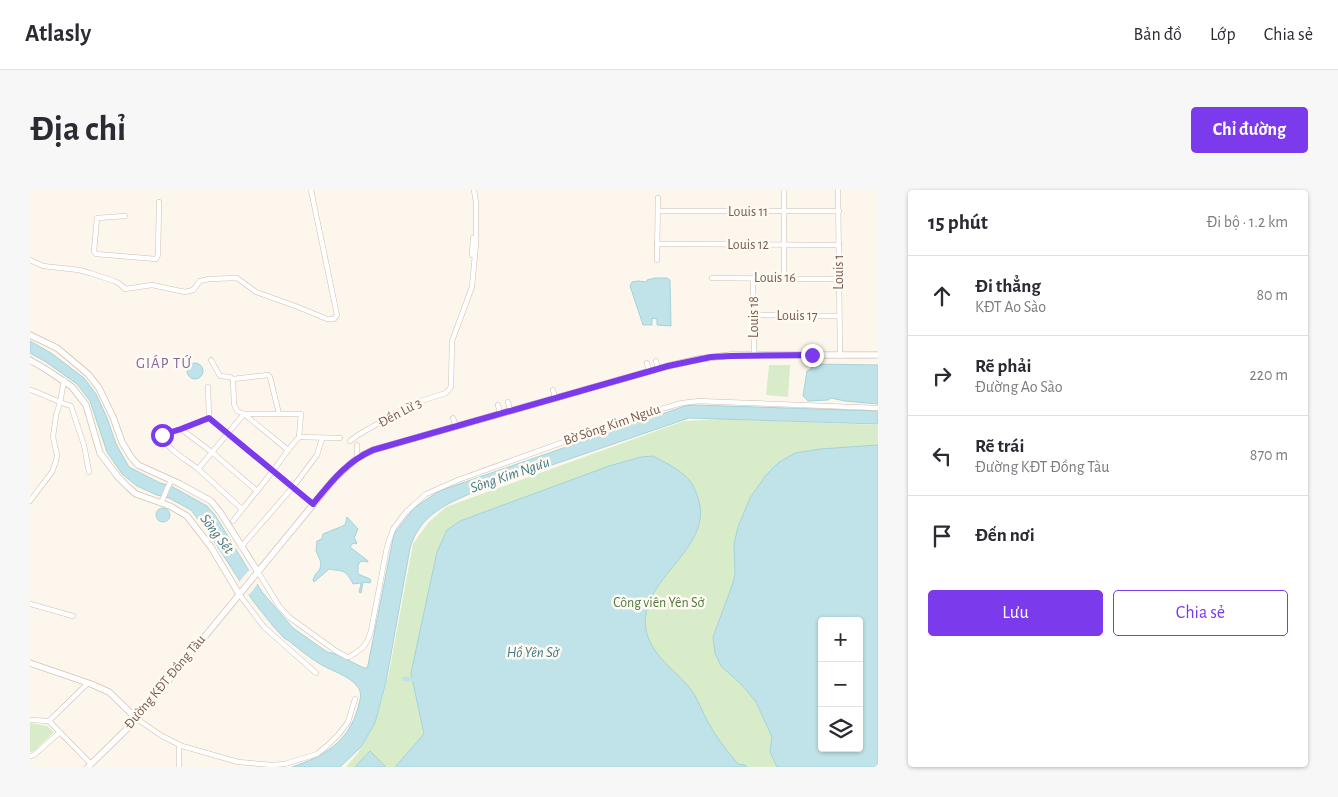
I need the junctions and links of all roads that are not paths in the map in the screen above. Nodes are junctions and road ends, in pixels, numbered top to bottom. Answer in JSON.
{"nodes":[{"id":1,"x":311,"y":190,"type":"edge"},
{"id":2,"x":474,"y":190,"type":"edge"},
{"id":3,"x":784,"y":190,"type":"edge"},
{"id":4,"x":838,"y":190,"type":"edge"},
{"id":5,"x":658,"y":198,"type":"dead end"},
{"id":6,"x":159,"y":202,"type":"dead end"},
{"id":7,"x":839,"y":211,"type":"junction"},
{"id":8,"x":658,"y":212,"type":"junction"},
{"id":9,"x":784,"y":212,"type":"junction"},
{"id":10,"x":125,"y":216,"type":"dead end"},
{"id":11,"x":657,"y":244,"type":"junction"},
{"id":12,"x":784,"y":245,"type":"junction"},
{"id":13,"x":839,"y":245,"type":"junction"},
{"id":14,"x":30,"y":260,"type":"edge"},
{"id":15,"x":657,"y":260,"type":"dead end"},
{"id":16,"x":712,"y":278,"type":"dead end"},
{"id":17,"x":753,"y":278,"type":"junction"},
{"id":18,"x":784,"y":279,"type":"junction"},
{"id":19,"x":839,"y":279,"type":"junction"},
{"id":20,"x":754,"y":315,"type":"junction"},
{"id":21,"x":839,"y":316,"type":"junction"},
{"id":22,"x":31,"y":338,"type":"edge"},
{"id":23,"x":754,"y":355,"type":"junction"},
{"id":24,"x":840,"y":355,"type":"junction"},
{"id":25,"x":878,"y":355,"type":"edge"},
{"id":26,"x":30,"y":360,"type":"edge"},
{"id":27,"x":211,"y":360,"type":"dead end"},
{"id":28,"x":656,"y":360,"type":"dead end"},
{"id":29,"x":647,"y":363,"type":"dead end"},
{"id":30,"x":658,"y":369,"type":"junction"},
{"id":31,"x":650,"y":372,"type":"junction"},
{"id":32,"x":232,"y":379,"type":"junction"},
{"id":33,"x":64,"y":380,"type":"junction"},
{"id":34,"x":208,"y":387,"type":"dead end"},
{"id":35,"x":30,"y":390,"type":"edge"},
{"id":36,"x":553,"y":390,"type":"dead end"},
{"id":37,"x":555,"y":398,"type":"junction"},
{"id":38,"x":508,"y":402,"type":"dead end"},
{"id":39,"x":60,"y":403,"type":"junction"},
{"id":40,"x":498,"y":405,"type":"dead end"},
{"id":41,"x":878,"y":408,"type":"edge"},
{"id":42,"x":510,"y":410,"type":"junction"},
{"id":43,"x":244,"y":414,"type":"junction"},
{"id":44,"x":278,"y":414,"type":"junction"},
{"id":45,"x":500,"y":414,"type":"junction"},
{"id":46,"x":209,"y":418,"type":"junction"},
{"id":47,"x":453,"y":418,"type":"dead end"},
{"id":48,"x":456,"y":426,"type":"junction"},
{"id":49,"x":181,"y":429,"type":"junction"},
{"id":50,"x":228,"y":434,"type":"junction"},
{"id":51,"x":299,"y":437,"type":"junction"},
{"id":52,"x":340,"y":438,"type":"dead end"},
{"id":53,"x":322,"y":439,"type":"junction"},
{"id":54,"x":350,"y":441,"type":"dead end"},
{"id":55,"x":357,"y":445,"type":"dead end"},
{"id":56,"x":288,"y":450,"type":"junction"},
{"id":57,"x":213,"y":453,"type":"junction"},
{"id":58,"x":357,"y":458,"type":"junction"},
{"id":59,"x":198,"y":469,"type":"junction"},
{"id":60,"x":273,"y":471,"type":"junction"},
{"id":61,"x":89,"y":472,"type":"dead end"},
{"id":62,"x":170,"y":483,"type":"junction"},
{"id":63,"x":292,"y":487,"type":"junction"},
{"id":64,"x":257,"y":491,"type":"junction"},
{"id":65,"x":30,"y":501,"type":"edge"},
{"id":66,"x":162,"y":501,"type":"junction"},
{"id":67,"x":313,"y":504,"type":"junction"},
{"id":68,"x":242,"y":509,"type":"junction"},
{"id":69,"x":233,"y":521,"type":"dead end"},
{"id":70,"x":242,"y":547,"type":"junction"},
{"id":71,"x":257,"y":573,"type":"junction"},
{"id":72,"x":241,"y":592,"type":"junction"},
{"id":73,"x":30,"y":604,"type":"edge"},
{"id":74,"x":73,"y":616,"type":"dead end"},
{"id":75,"x":30,"y":663,"type":"edge"},
{"id":76,"x":316,"y":674,"type":"dead end"},
{"id":77,"x":88,"y":683,"type":"junction"},
{"id":78,"x":355,"y":699,"type":"dead end"},
{"id":79,"x":137,"y":719,"type":"junction"},
{"id":80,"x":30,"y":720,"type":"edge"},
{"id":81,"x":49,"y":721,"type":"junction"},
{"id":82,"x":60,"y":732,"type":"junction"},
{"id":83,"x":180,"y":745,"type":"junction"},
{"id":84,"x":30,"y":756,"type":"edge"},
{"id":85,"x":89,"y":766,"type":"edge"},
{"id":86,"x":179,"y":767,"type":"edge"}],
"edges":[{"from":1,"to":14,"type":"street"},
{"from":2,"to":54,"type":"street","name":"Đền Lừ 3"},
{"from":3,"to":9,"type":"street"},
{"from":4,"to":7,"type":"street","name":"Louis 1"},
{"from":5,"to":8,"type":"street"},
{"from":6,"to":10,"type":"street"},
{"from":7,"to":9,"type":"street","name":"Louis 11"},
{"from":7,"to":13,"type":"street","name":"Louis 1"},
{"from":8,"to":9,"type":"street","name":"Louis 11"},
{"from":8,"to":11,"type":"street"},
{"from":9,"to":12,"type":"street"},
{"from":11,"to":12,"type":"street","name":"Louis 12"},
{"from":11,"to":15,"type":"street"},
{"from":12,"to":13,"type":"street","name":"Louis 12"},
{"from":12,"to":18,"type":"street"},
{"from":13,"to":19,"type":"street","name":"Louis 1"},
{"from":16,"to":17,"type":"street","name":"Louis 16"},
{"from":17,"to":18,"type":"street","name":"Louis 16"},
{"from":17,"to":20,"type":"street","name":"Louis 18"},
{"from":18,"to":19,"type":"street","name":"Louis 16"},
{"from":19,"to":21,"type":"street","name":"Louis 1"},
{"from":20,"to":21,"type":"street","name":"Louis 17"},
{"from":20,"to":23,"type":"street","name":"Louis 18"},
{"from":21,"to":24,"type":"street","name":"Louis 1"},
{"from":22,"to":62,"type":"main road"},
{"from":23,"to":24,"type":"main road"},
{"from":23,"to":30,"type":"main road"},
{"from":24,"to":25,"type":"main road"},
{"from":26,"to":33,"type":"main road"},
{"from":27,"to":32,"type":"street"},
{"from":28,"to":30,"type":"street"},
{"from":29,"to":31,"type":"street"},
{"from":30,"to":31,"type":"main road"},
{"from":31,"to":37,"type":"main road"},
{"from":32,"to":43,"type":"street"},
{"from":32,"to":44,"type":"street"},
{"from":33,"to":39,"type":"street"},
{"from":33,"to":66,"type":"main road"},
{"from":34,"to":46,"type":"street"},
{"from":35,"to":39,"type":"street"},
{"from":36,"to":37,"type":"street"},
{"from":37,"to":42,"type":"main road"},
{"from":38,"to":42,"type":"street"},
{"from":39,"to":61,"type":"street"},
{"from":39,"to":65,"type":"street"},
{"from":40,"to":45,"type":"street"},
{"from":41,"to":71,"type":"street","name":"Bờ Sông Kim Ngưu"},
{"from":42,"to":45,"type":"main road"},
{"from":43,"to":44,"type":"street"},
{"from":43,"to":50,"type":"street"},
{"from":43,"to":56,"type":"street"},
{"from":44,"to":51,"type":"street"},
{"from":45,"to":48,"type":"main road"},
{"from":46,"to":49,"type":"street"},
{"from":46,"to":50,"type":"street"},
{"from":47,"to":48,"type":"street"},
{"from":48,"to":58,"type":"main road"},
{"from":49,"to":57,"type":"street"},
{"from":49,"to":59,"type":"street"},
{"from":50,"to":57,"type":"street"},
{"from":50,"to":60,"type":"street"},
{"from":51,"to":53,"type":"street"},
{"from":51,"to":56,"type":"street"},
{"from":52,"to":53,"type":"street"},
{"from":53,"to":63,"type":"street"},
{"from":55,"to":58,"type":"street"},
{"from":56,"to":60,"type":"street"},
{"from":57,"to":59,"type":"street"},
{"from":57,"to":64,"type":"street"},
{"from":58,"to":67,"type":"main road"},
{"from":59,"to":68,"type":"street"},
{"from":60,"to":63,"type":"street"},
{"from":60,"to":64,"type":"street"},
{"from":62,"to":66,"type":"street"},
{"from":62,"to":70,"type":"main road"},
{"from":63,"to":67,"type":"street"},
{"from":63,"to":70,"type":"street"},
{"from":64,"to":68,"type":"street"},
{"from":66,"to":72,"type":"main road"},
{"from":67,"to":71,"type":"main road"},
{"from":68,"to":69,"type":"street"},
{"from":70,"to":71,"type":"main road"},
{"from":71,"to":72,"type":"main road","name":"Đường KĐT Đồng Tàu"},
{"from":72,"to":76,"type":"street"},
{"from":72,"to":79,"type":"main road","name":"Đường KĐT Đồng Tàu"},
{"from":73,"to":74,"type":"street"},
{"from":75,"to":77,"type":"main road"},
{"from":77,"to":79,"type":"main road"},
{"from":77,"to":81,"type":"street"},
{"from":78,"to":83,"type":"street"},
{"from":79,"to":83,"type":"street"},
{"from":79,"to":85,"type":"main road","name":"Đường KĐT Đồng Tàu"},
{"from":80,"to":81,"type":"street"},
{"from":81,"to":82,"type":"street"},
{"from":82,"to":84,"type":"street"},
{"from":82,"to":85,"type":"street"},
{"from":83,"to":86,"type":"street"}]}
